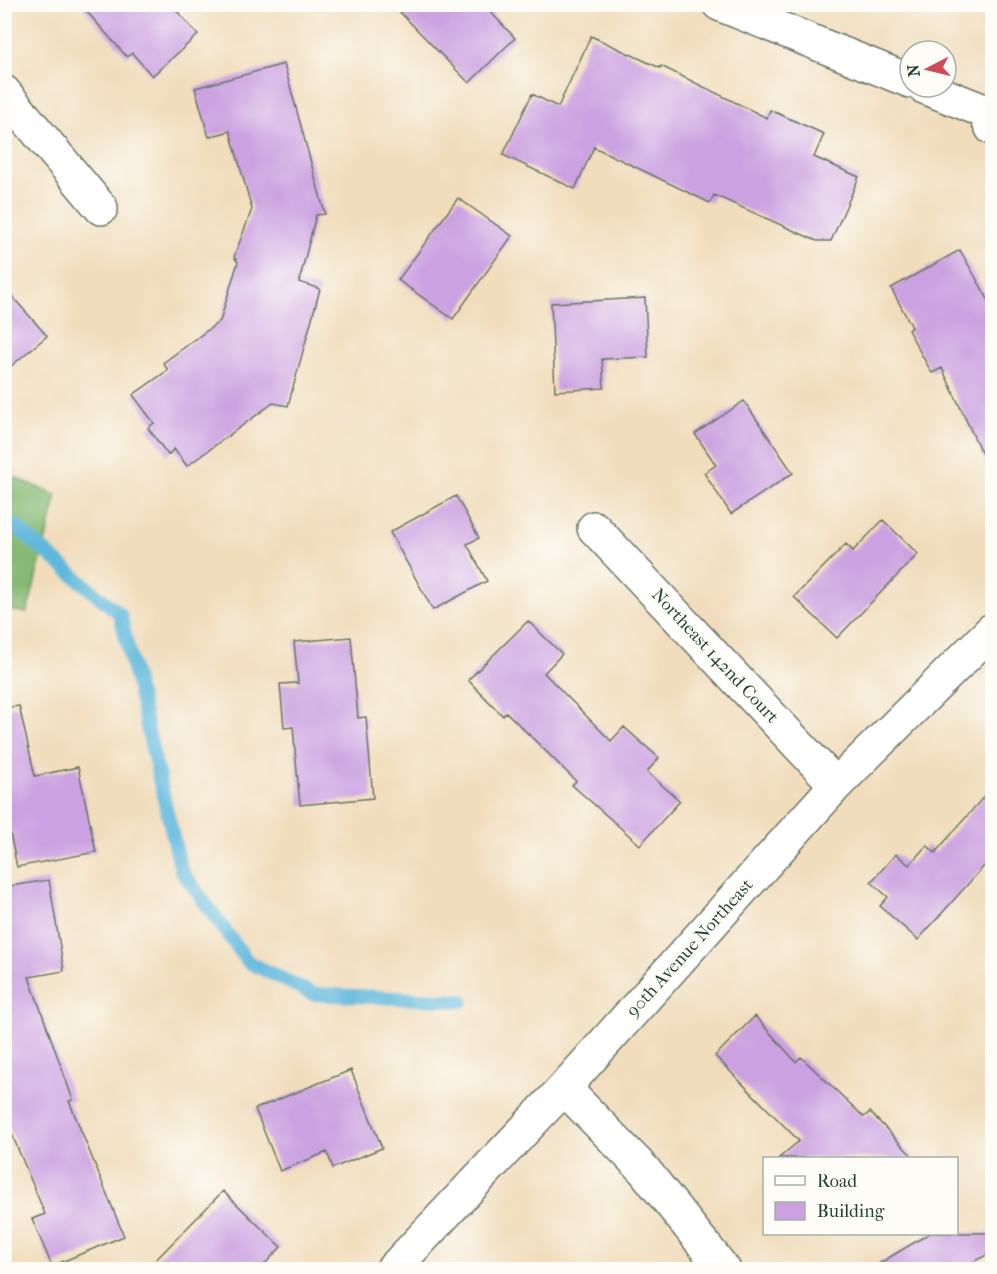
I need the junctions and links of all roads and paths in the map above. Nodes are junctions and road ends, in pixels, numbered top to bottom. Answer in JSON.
{"nodes":[{"id":1,"x":719,"y":4,"type":"edge"},
{"id":2,"x":898,"y":76,"type":"edge"},
{"id":3,"x":4,"y":92,"type":"edge"},
{"id":4,"x":953,"y":99,"type":"edge"},
{"id":5,"x":990,"y":114,"type":"edge"},
{"id":6,"x":101,"y":208,"type":"dead end"},
{"id":7,"x":594,"y":528,"type":"dead end"},
{"id":8,"x":993,"y":630,"type":"edge"},
{"id":9,"x":836,"y":785,"type":"junction"},
{"id":10,"x":564,"y":1088,"type":"junction"},
{"id":11,"x":392,"y":1269,"type":"edge"},
{"id":12,"x":724,"y":1269,"type":"edge"}],
"edges":[{"from":1,"to":2,"type":"street"},
{"from":3,"to":6,"type":"street"},
{"from":4,"to":5,"type":"street"},
{"from":7,"to":9,"type":"street","name":"Northeast 142nd Court"},
{"from":8,"to":9,"type":"street","name":"90th Avenue Northeast"},
{"from":9,"to":10,"type":"street","name":"90th Avenue Northeast"},
{"from":10,"to":11,"type":"street","name":"90th Avenue Northeast"},
{"from":10,"to":12,"type":"street"}]}
